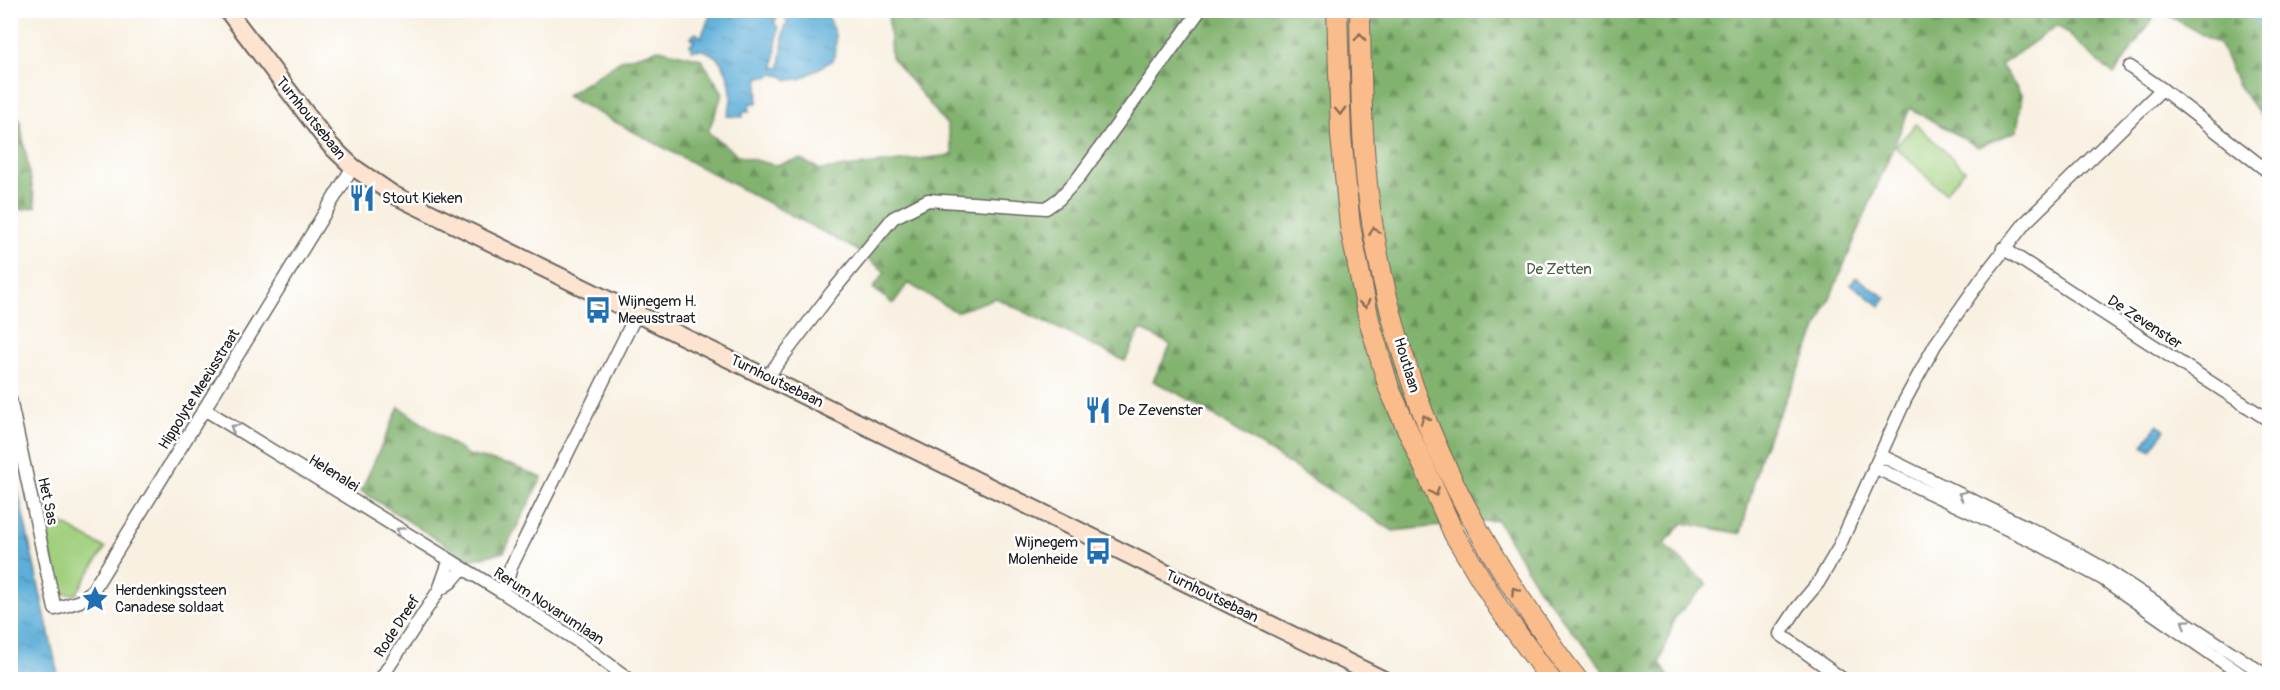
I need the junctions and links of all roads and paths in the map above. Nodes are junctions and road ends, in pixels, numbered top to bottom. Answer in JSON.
{"nodes":[{"id":1,"x":227,"y":10,"type":"edge"},
{"id":2,"x":1200,"y":10,"type":"edge"},
{"id":3,"x":1337,"y":10,"type":"edge"},
{"id":4,"x":1360,"y":10,"type":"edge"},
{"id":5,"x":2130,"y":67,"type":"dead end"},
{"id":6,"x":2162,"y":90,"type":"junction"},
{"id":7,"x":353,"y":168,"type":"junction"},
{"id":8,"x":2270,"y":172,"type":"edge"},
{"id":9,"x":2003,"y":248,"type":"junction"},
{"id":10,"x":636,"y":315,"type":"junction"},
{"id":11,"x":768,"y":376,"type":"junction"},
{"id":12,"x":10,"y":399,"type":"edge"},
{"id":13,"x":204,"y":410,"type":"junction"},
{"id":14,"x":2270,"y":421,"type":"edge"},
{"id":15,"x":1880,"y":455,"type":"junction"},
{"id":16,"x":1874,"y":467,"type":"junction"},
{"id":17,"x":1996,"y":518,"type":"junction"},
{"id":18,"x":449,"y":562,"type":"junction"},
{"id":19,"x":462,"y":569,"type":"junction"},
{"id":20,"x":439,"y":590,"type":"junction"},
{"id":21,"x":498,"y":590,"type":"junction"},
{"id":22,"x":55,"y":609,"type":"joint"},
{"id":23,"x":2206,"y":644,"type":"junction"},
{"id":24,"x":1572,"y":678,"type":"edge"},
{"id":25,"x":2270,"y":678,"type":"edge"},
{"id":26,"x":380,"y":680,"type":"edge"},
{"id":27,"x":630,"y":680,"type":"edge"},
{"id":28,"x":1384,"y":680,"type":"edge"},
{"id":29,"x":1551,"y":680,"type":"edge"},
{"id":30,"x":1844,"y":680,"type":"edge"},
{"id":31,"x":2249,"y":680,"type":"edge"}],
"edges":[{"from":1,"to":7,"type":"main road","name":"Turnhoutsebaan"},
{"from":2,"to":11,"type":"street"},
{"from":3,"to":29,"type":"main road","name":"Houtlaan","one_way":true},
{"from":24,"to":4,"type":"main road","name":"Houtlaan","one_way":true},
{"from":5,"to":6,"type":"street"},
{"from":6,"to":8,"type":"street"},
{"from":6,"to":9,"type":"street"},
{"from":7,"to":10,"type":"main road","name":"Turnhoutsebaan"},
{"from":7,"to":13,"type":"street","name":"Hippolyte Meeùsstraat"},
{"from":9,"to":14,"type":"street","name":"De Zevenster"},
{"from":9,"to":15,"type":"street"},
{"from":10,"to":11,"type":"main road","name":"Turnhoutsebaan"},
{"from":10,"to":21,"type":"street"},
{"from":11,"to":28,"type":"main road","name":"Turnhoutsebaan"},
{"from":12,"to":22,"type":"street","name":"Het Sas"},
{"from":18,"to":13,"type":"street","name":"Helenalei","one_way":true},
{"from":13,"to":22,"type":"street","name":"Hippolyte Meeùsstraat"},
{"from":15,"to":16,"type":"street"},
{"from":17,"to":15,"type":"street","one_way":true},
{"from":16,"to":17,"type":"street"},
{"from":16,"to":30,"type":"street"},
{"from":17,"to":23,"type":"street"},
{"from":18,"to":19,"type":"street","name":"Rerum Novarumlaan"},
{"from":18,"to":20,"type":"street","name":"Rode Dreef"},
{"from":19,"to":20,"type":"street","name":"Rode Dreef"},
{"from":19,"to":21,"type":"street","name":"Rerum Novarumlaan"},
{"from":20,"to":26,"type":"street","name":"Rode Dreef"},
{"from":21,"to":27,"type":"street","name":"Rerum Novarumlaan"},
{"from":23,"to":25,"type":"street"},
{"from":23,"to":31,"type":"street"}]}
